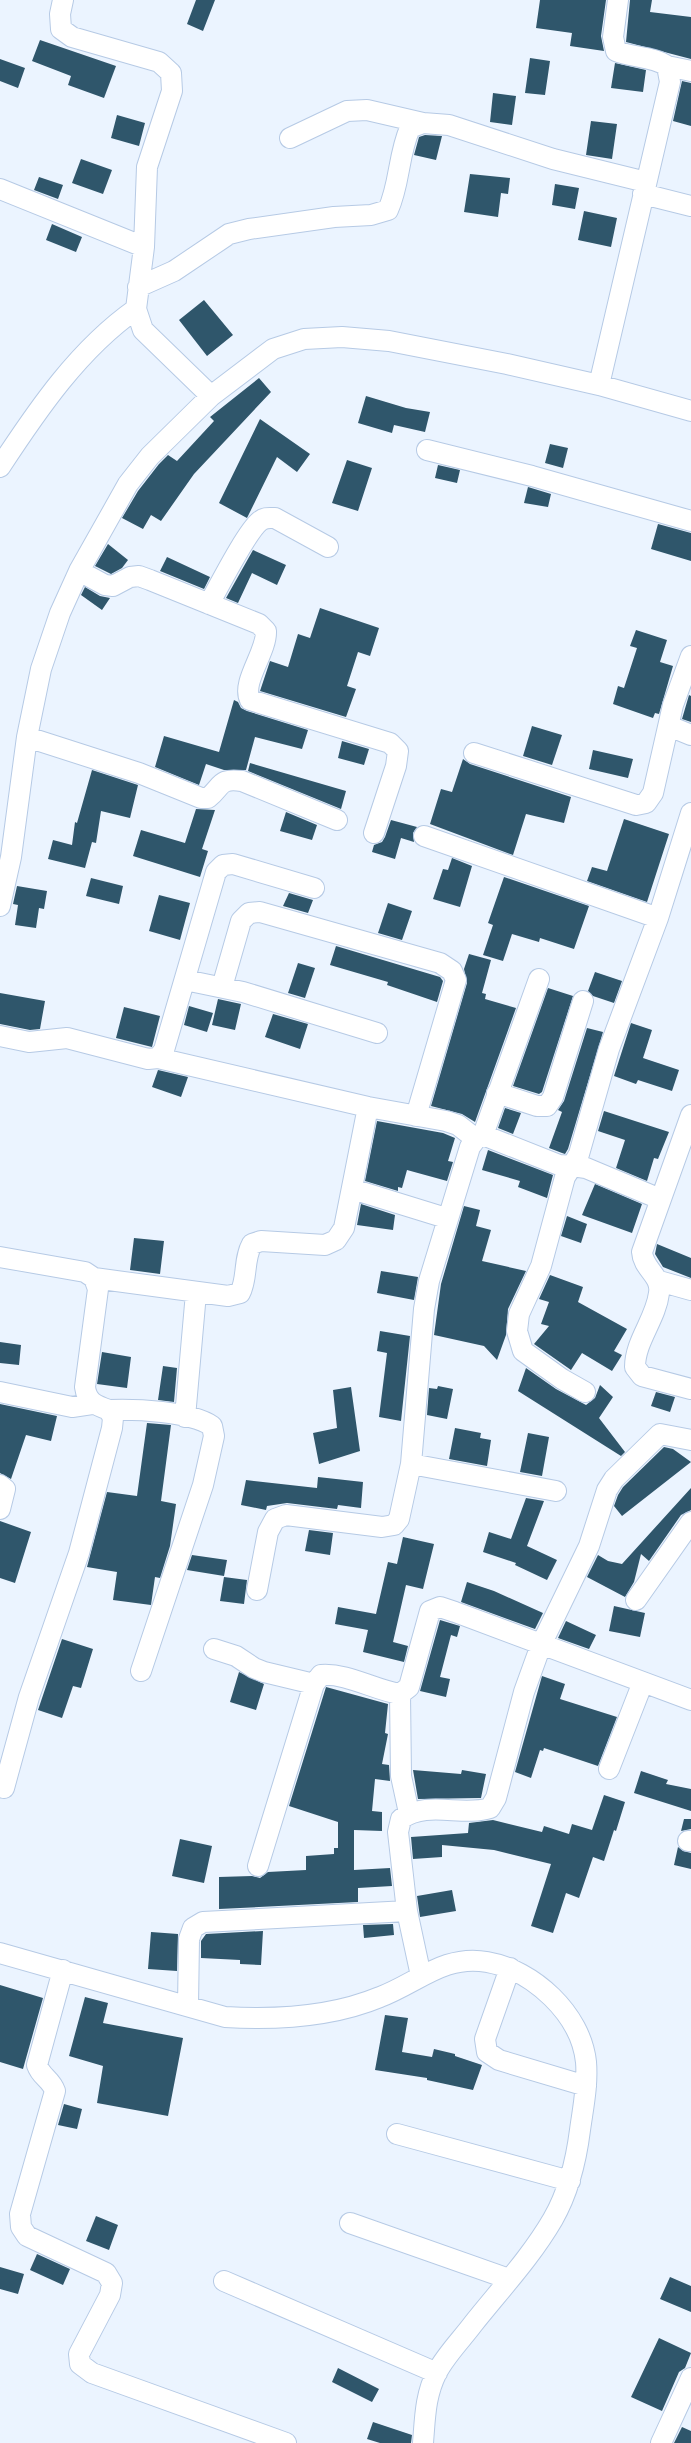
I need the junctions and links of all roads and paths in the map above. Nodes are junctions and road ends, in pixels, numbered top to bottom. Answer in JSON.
{"nodes":[{"id":1,"x":63,"y":0,"type":"edge"},
{"id":2,"x":618,"y":0,"type":"edge"},
{"id":3,"x":667,"y":66,"type":"junction"},
{"id":4,"x":691,"y":71,"type":"edge"},
{"id":5,"x":422,"y":123,"type":"junction"},
{"id":6,"x":290,"y":138,"type":"dead end"},
{"id":7,"x":645,"y":188,"type":"junction"},
{"id":8,"x":0,"y":189,"type":"edge"},
{"id":9,"x":691,"y":206,"type":"edge"},
{"id":10,"x":144,"y":247,"type":"junction"},
{"id":11,"x":138,"y":287,"type":"junction"},
{"id":12,"x":136,"y":310,"type":"junction"},
{"id":13,"x":599,"y":385,"type":"junction"},
{"id":14,"x":211,"y":396,"type":"junction"},
{"id":15,"x":691,"y":411,"type":"edge"},
{"id":16,"x":427,"y":450,"type":"dead end"},
{"id":17,"x":0,"y":467,"type":"edge"},
{"id":18,"x":691,"y":521,"type":"edge"},
{"id":19,"x":328,"y":547,"type":"dead end"},
{"id":20,"x":79,"y":570,"type":"junction"},
{"id":21,"x":209,"y":604,"type":"junction"},
{"id":22,"x":691,"y":656,"type":"edge"},
{"id":23,"x":669,"y":726,"type":"junction"},
{"id":24,"x":691,"y":735,"type":"edge"},
{"id":25,"x":27,"y":737,"type":"junction"},
{"id":26,"x":474,"y":753,"type":"dead end"},
{"id":27,"x":691,"y":814,"type":"edge"},
{"id":28,"x":337,"y":820,"type":"dead end"},
{"id":29,"x":374,"y":834,"type":"dead end"},
{"id":30,"x":424,"y":836,"type":"dead end"},
{"id":31,"x":314,"y":888,"type":"dead end"},
{"id":32,"x":0,"y":906,"type":"edge"},
{"id":33,"x":658,"y":918,"type":"junction"},
{"id":34,"x":539,"y":979,"type":"dead end"},
{"id":35,"x":185,"y":980,"type":"junction"},
{"id":36,"x":222,"y":987,"type":"junction"},
{"id":37,"x":583,"y":1001,"type":"dead end"},
{"id":38,"x":377,"y":1033,"type":"dead end"},
{"id":39,"x":0,"y":1036,"type":"edge"},
{"id":40,"x":158,"y":1058,"type":"junction"},
{"id":41,"x":497,"y":1093,"type":"junction"},
{"id":42,"x":368,"y":1107,"type":"junction"},
{"id":43,"x":691,"y":1115,"type":"edge"},
{"id":44,"x":416,"y":1116,"type":"junction"},
{"id":45,"x":480,"y":1137,"type":"junction"},
{"id":46,"x":572,"y":1166,"type":"junction"},
{"id":47,"x":352,"y":1189,"type":"junction"},
{"id":48,"x":660,"y":1199,"type":"junction"},
{"id":49,"x":446,"y":1218,"type":"junction"},
{"id":50,"x":0,"y":1257,"type":"edge"},
{"id":51,"x":94,"y":1278,"type":"junction"},
{"id":52,"x":659,"y":1281,"type":"junction"},
{"id":53,"x":691,"y":1290,"type":"edge"},
{"id":54,"x":196,"y":1293,"type":"junction"},
{"id":55,"x":691,"y":1389,"type":"edge"},
{"id":56,"x":0,"y":1392,"type":"edge"},
{"id":57,"x":585,"y":1392,"type":"dead end"},
{"id":58,"x":100,"y":1407,"type":"junction"},
{"id":59,"x":185,"y":1417,"type":"junction"},
{"id":60,"x":691,"y":1440,"type":"edge"},
{"id":61,"x":411,"y":1464,"type":"junction"},
{"id":62,"x":0,"y":1485,"type":"edge"},
{"id":63,"x":556,"y":1491,"type":"dead end"},
{"id":64,"x":0,"y":1509,"type":"edge"},
{"id":65,"x":691,"y":1522,"type":"edge"},
{"id":66,"x":257,"y":1590,"type":"dead end"},
{"id":67,"x":636,"y":1600,"type":"dead end"},
{"id":68,"x":542,"y":1645,"type":"junction"},
{"id":69,"x":214,"y":1648,"type":"dead end"},
{"id":70,"x":141,"y":1671,"type":"dead end"},
{"id":71,"x":642,"y":1682,"type":"junction"},
{"id":72,"x":314,"y":1684,"type":"junction"},
{"id":73,"x":400,"y":1694,"type":"junction"},
{"id":74,"x":691,"y":1700,"type":"edge"},
{"id":75,"x":609,"y":1769,"type":"dead end"},
{"id":76,"x":4,"y":1788,"type":"dead end"},
{"id":77,"x":409,"y":1813,"type":"junction"},
{"id":78,"x":258,"y":1866,"type":"dead end"},
{"id":79,"x":407,"y":1911,"type":"junction"},
{"id":80,"x":0,"y":1953,"type":"edge"},
{"id":81,"x":510,"y":1968,"type":"junction"},
{"id":82,"x":64,"y":1970,"type":"junction"},
{"id":83,"x":421,"y":1976,"type":"junction"},
{"id":84,"x":188,"y":2006,"type":"junction"},
{"id":85,"x":586,"y":2086,"type":"junction"},
{"id":86,"x":397,"y":2134,"type":"dead end"},
{"id":87,"x":570,"y":2181,"type":"junction"},
{"id":88,"x":350,"y":2223,"type":"dead end"},
{"id":89,"x":509,"y":2279,"type":"junction"},
{"id":90,"x":224,"y":2281,"type":"dead end"},
{"id":91,"x":437,"y":2373,"type":"junction"},
{"id":92,"x":691,"y":2378,"type":"edge"},
{"id":93,"x":286,"y":2443,"type":"edge"},
{"id":94,"x":423,"y":2443,"type":"edge"},
{"id":95,"x":661,"y":2443,"type":"edge"}],
"edges":[{"from":1,"to":10,"type":"street"},
{"from":2,"to":3,"type":"street"},
{"from":3,"to":4,"type":"street"},
{"from":3,"to":7,"type":"street"},
{"from":5,"to":6,"type":"street"},
{"from":5,"to":7,"type":"street"},
{"from":5,"to":11,"type":"street"},
{"from":7,"to":9,"type":"street"},
{"from":7,"to":13,"type":"street"},
{"from":8,"to":10,"type":"street"},
{"from":10,"to":11,"type":"street"},
{"from":11,"to":12,"type":"street"},
{"from":12,"to":14,"type":"street"},
{"from":12,"to":17,"type":"street"},
{"from":13,"to":14,"type":"street"},
{"from":13,"to":15,"type":"street"},
{"from":14,"to":20,"type":"street"},
{"from":16,"to":18,"type":"street"},
{"from":19,"to":21,"type":"street"},
{"from":20,"to":21,"type":"street"},
{"from":20,"to":25,"type":"street"},
{"from":21,"to":29,"type":"street"},
{"from":22,"to":23,"type":"street"},
{"from":23,"to":24,"type":"street"},
{"from":23,"to":26,"type":"street"},
{"from":25,"to":28,"type":"street"},
{"from":25,"to":32,"type":"street"},
{"from":27,"to":33,"type":"street"},
{"from":30,"to":33,"type":"street"},
{"from":31,"to":35,"type":"street"},
{"from":33,"to":46,"type":"street"},
{"from":34,"to":41,"type":"street"},
{"from":35,"to":36,"type":"street"},
{"from":35,"to":40,"type":"street"},
{"from":36,"to":38,"type":"street"},
{"from":36,"to":44,"type":"street"},
{"from":37,"to":41,"type":"street"},
{"from":39,"to":40,"type":"street"},
{"from":40,"to":42,"type":"street"},
{"from":41,"to":45,"type":"street"},
{"from":42,"to":44,"type":"street"},
{"from":42,"to":47,"type":"street"},
{"from":43,"to":48,"type":"street"},
{"from":44,"to":45,"type":"street"},
{"from":45,"to":46,"type":"street"},
{"from":45,"to":49,"type":"street"},
{"from":46,"to":48,"type":"street"},
{"from":46,"to":57,"type":"street"},
{"from":47,"to":49,"type":"street"},
{"from":47,"to":54,"type":"street"},
{"from":48,"to":52,"type":"street"},
{"from":49,"to":61,"type":"street"},
{"from":50,"to":51,"type":"street"},
{"from":51,"to":54,"type":"street"},
{"from":51,"to":58,"type":"street"},
{"from":52,"to":53,"type":"street"},
{"from":52,"to":55,"type":"street"},
{"from":54,"to":59,"type":"street"},
{"from":56,"to":58,"type":"street"},
{"from":58,"to":59,"type":"street"},
{"from":58,"to":76,"type":"street"},
{"from":59,"to":70,"type":"street"},
{"from":60,"to":68,"type":"street"},
{"from":61,"to":63,"type":"street"},
{"from":61,"to":66,"type":"street"},
{"from":62,"to":64,"type":"street"},
{"from":65,"to":67,"type":"street"},
{"from":68,"to":71,"type":"street"},
{"from":68,"to":73,"type":"street"},
{"from":68,"to":77,"type":"street"},
{"from":69,"to":72,"type":"street"},
{"from":71,"to":74,"type":"street"},
{"from":71,"to":75,"type":"street"},
{"from":72,"to":73,"type":"street"},
{"from":72,"to":78,"type":"street"},
{"from":73,"to":77,"type":"street"},
{"from":77,"to":79,"type":"street"},
{"from":79,"to":83,"type":"street"},
{"from":79,"to":84,"type":"street"},
{"from":80,"to":82,"type":"street"},
{"from":81,"to":83,"type":"street"},
{"from":81,"to":85,"type":"street"},
{"from":81,"to":85,"type":"street"},
{"from":82,"to":84,"type":"street"},
{"from":82,"to":93,"type":"street"},
{"from":83,"to":84,"type":"street"},
{"from":85,"to":87,"type":"street"},
{"from":86,"to":87,"type":"street"},
{"from":87,"to":89,"type":"street"},
{"from":88,"to":89,"type":"street"},
{"from":89,"to":91,"type":"street"},
{"from":90,"to":91,"type":"street"},
{"from":91,"to":94,"type":"street"},
{"from":92,"to":95,"type":"street"}]}
